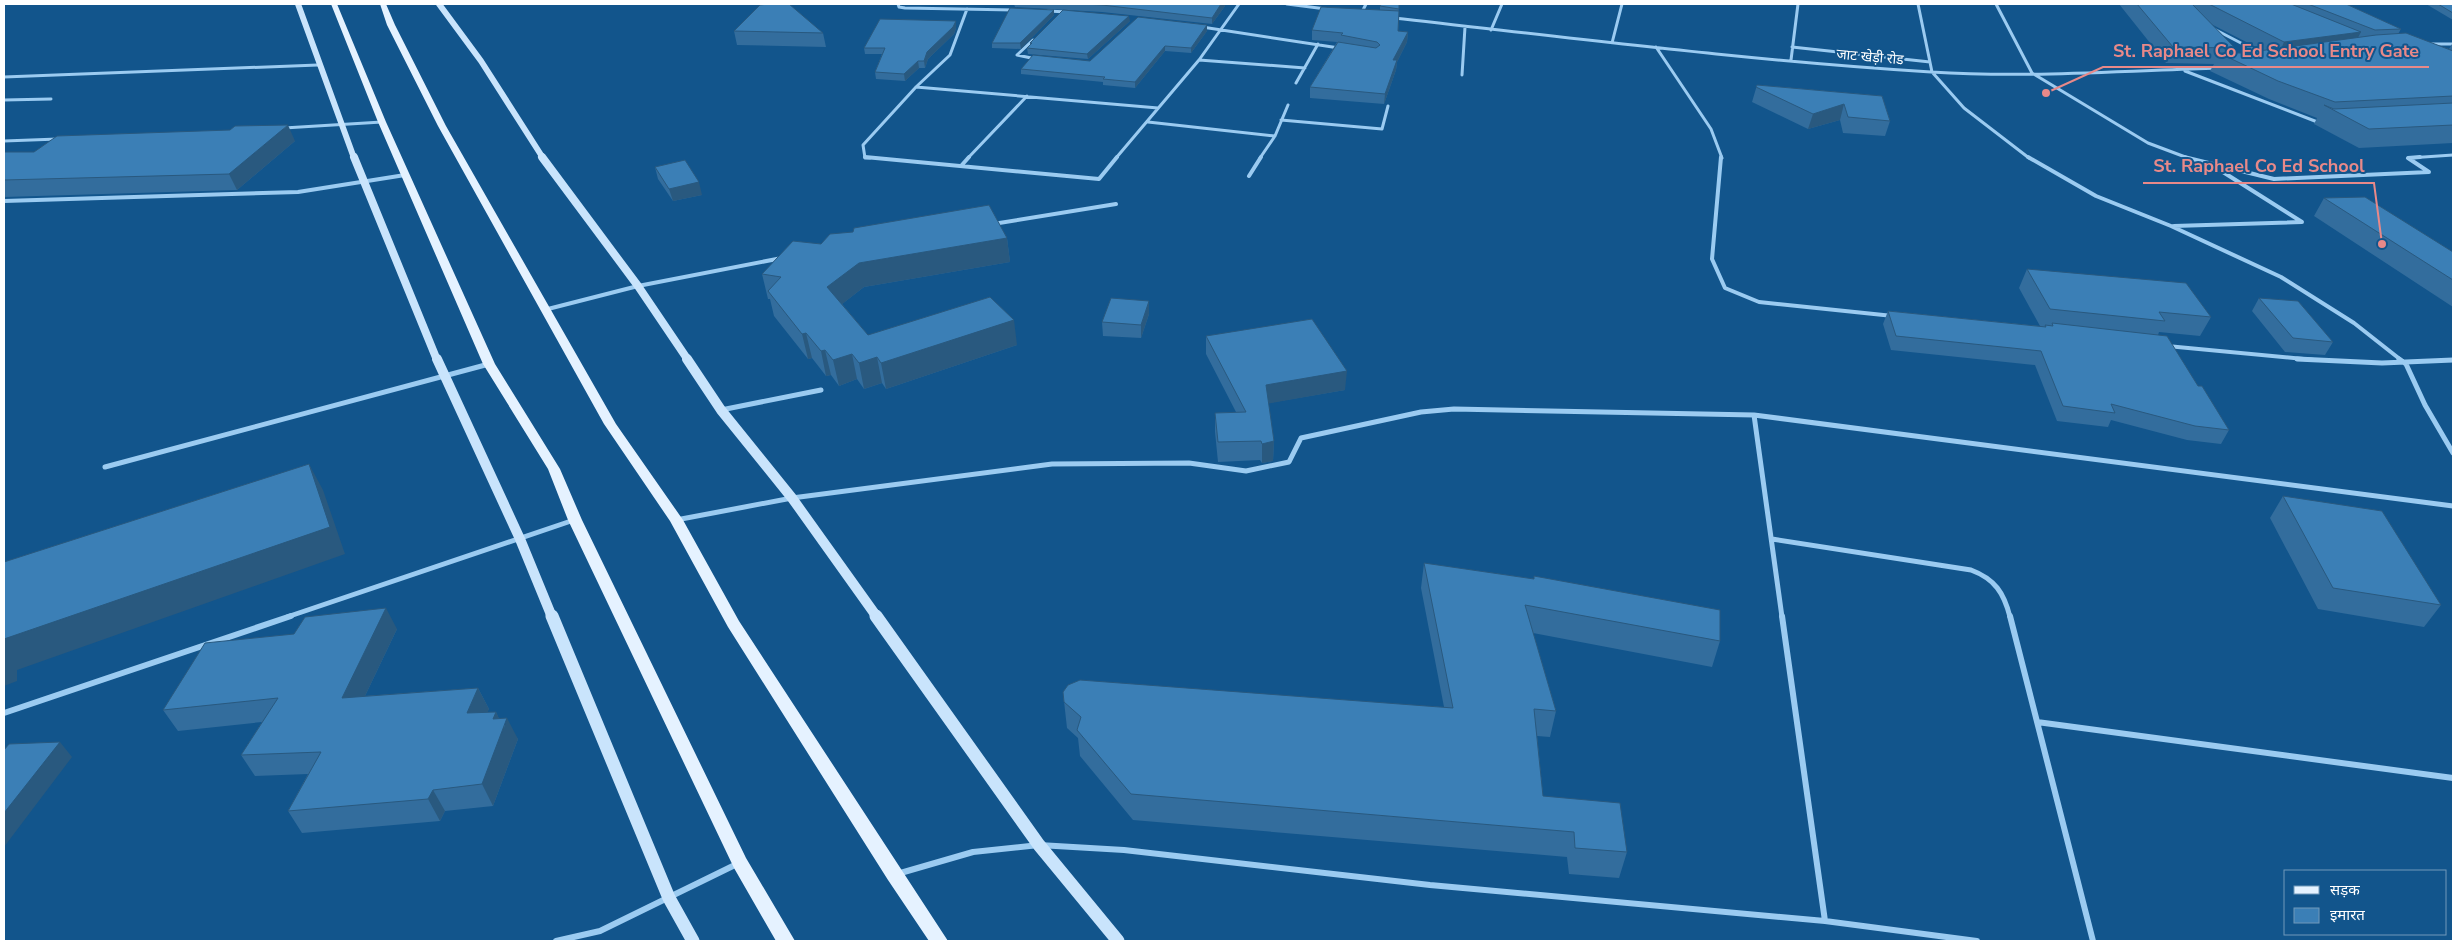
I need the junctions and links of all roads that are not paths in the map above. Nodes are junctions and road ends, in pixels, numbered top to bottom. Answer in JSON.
{"nodes":[{"id":1,"x":298,"y":4,"type":"edge"},
{"id":2,"x":334,"y":4,"type":"edge"},
{"id":3,"x":383,"y":4,"type":"edge"},
{"id":4,"x":440,"y":4,"type":"edge"},
{"id":5,"x":898,"y":4,"type":"edge"},
{"id":6,"x":1239,"y":4,"type":"edge"},
{"id":7,"x":1287,"y":4,"type":"edge"},
{"id":8,"x":1366,"y":4,"type":"edge"},
{"id":9,"x":1502,"y":4,"type":"edge"},
{"id":10,"x":1622,"y":4,"type":"edge"},
{"id":11,"x":1798,"y":4,"type":"edge"},
{"id":12,"x":1918,"y":4,"type":"edge"},
{"id":13,"x":1996,"y":4,"type":"edge"},
{"id":14,"x":967,"y":9,"type":"junction"},
{"id":15,"x":1015,"y":10,"type":"edge"},
{"id":16,"x":1333,"y":10,"type":"edge"},
{"id":17,"x":1044,"y":11,"type":"edge"},
{"id":18,"x":1062,"y":12,"type":"junction"},
{"id":19,"x":1072,"y":13,"type":"edge"},
{"id":20,"x":1352,"y":13,"type":"edge"},
{"id":21,"x":1361,"y":14,"type":"junction"},
{"id":22,"x":1370,"y":16,"type":"edge"},
{"id":23,"x":1056,"y":18,"type":"edge"},
{"id":24,"x":1389,"y":18,"type":"edge"},
{"id":25,"x":2207,"y":25,"type":"edge"},
{"id":26,"x":1194,"y":26,"type":"edge"},
{"id":27,"x":1465,"y":27,"type":"junction"},
{"id":28,"x":1222,"y":29,"type":"junction"},
{"id":29,"x":1491,"y":30,"type":"junction"},
{"id":30,"x":1037,"y":36,"type":"edge"},
{"id":31,"x":1612,"y":43,"type":"junction"},
{"id":32,"x":1318,"y":44,"type":"junction"},
{"id":33,"x":2424,"y":44,"type":"edge"},
{"id":34,"x":2453,"y":44,"type":"edge"},
{"id":35,"x":1792,"y":46,"type":"junction"},
{"id":36,"x":1656,"y":47,"type":"junction"},
{"id":37,"x":1347,"y":50,"type":"edge"},
{"id":38,"x":2269,"y":58,"type":"edge"},
{"id":39,"x":1038,"y":59,"type":"edge"},
{"id":40,"x":1199,"y":60,"type":"junction"},
{"id":41,"x":1790,"y":60,"type":"junction"},
{"id":42,"x":1930,"y":62,"type":"junction"},
{"id":43,"x":318,"y":65,"type":"junction"},
{"id":44,"x":2226,"y":67,"type":"edge"},
{"id":45,"x":1305,"y":68,"type":"junction"},
{"id":46,"x":2183,"y":70,"type":"junction"},
{"id":47,"x":1932,"y":72,"type":"junction"},
{"id":48,"x":2032,"y":73,"type":"junction"},
{"id":49,"x":1462,"y":75,"type":"dead end"},
{"id":50,"x":4,"y":77,"type":"edge"},
{"id":51,"x":1296,"y":83,"type":"dead end"},
{"id":52,"x":916,"y":87,"type":"junction"},
{"id":53,"x":1027,"y":96,"type":"junction"},
{"id":54,"x":51,"y":99,"type":"dead end"},
{"id":55,"x":4,"y":100,"type":"edge"},
{"id":56,"x":1288,"y":106,"type":"dead end"},
{"id":57,"x":1388,"y":106,"type":"edge"},
{"id":58,"x":1158,"y":108,"type":"junction"},
{"id":59,"x":1281,"y":120,"type":"junction"},
{"id":60,"x":382,"y":122,"type":"junction"},
{"id":61,"x":1148,"y":122,"type":"junction"},
{"id":62,"x":2324,"y":124,"type":"edge"},
{"id":63,"x":343,"y":125,"type":"junction"},
{"id":64,"x":278,"y":128,"type":"edge"},
{"id":65,"x":1275,"y":136,"type":"junction"},
{"id":66,"x":63,"y":138,"type":"edge"},
{"id":67,"x":4,"y":141,"type":"edge"},
{"id":68,"x":2453,"y":155,"type":"edge"},
{"id":69,"x":2210,"y":164,"type":"junction"},
{"id":70,"x":961,"y":166,"type":"junction"},
{"id":71,"x":406,"y":175,"type":"junction"},
{"id":72,"x":1249,"y":176,"type":"dead end"},
{"id":73,"x":363,"y":182,"type":"junction"},
{"id":74,"x":4,"y":201,"type":"edge"},
{"id":75,"x":1116,"y":204,"type":"dead end"},
{"id":76,"x":989,"y":224,"type":"edge"},
{"id":77,"x":2171,"y":226,"type":"junction"},
{"id":78,"x":786,"y":257,"type":"edge"},
{"id":79,"x":638,"y":286,"type":"junction"},
{"id":80,"x":544,"y":310,"type":"junction"},
{"id":81,"x":1895,"y":317,"type":"edge"},
{"id":82,"x":2159,"y":345,"type":"edge"},
{"id":83,"x":2453,"y":360,"type":"edge"},
{"id":84,"x":489,"y":364,"type":"junction"},
{"id":85,"x":2406,"y":364,"type":"junction"},
{"id":86,"x":444,"y":376,"type":"junction"},
{"id":87,"x":821,"y":390,"type":"dead end"},
{"id":88,"x":722,"y":410,"type":"junction"},
{"id":89,"x":1754,"y":415,"type":"junction"},
{"id":90,"x":2453,"y":453,"type":"edge"},
{"id":91,"x":105,"y":467,"type":"dead end"},
{"id":92,"x":792,"y":498,"type":"junction"},
{"id":93,"x":2453,"y":506,"type":"edge"},
{"id":94,"x":575,"y":520,"type":"junction"},
{"id":95,"x":676,"y":520,"type":"junction"},
{"id":96,"x":520,"y":539,"type":"junction"},
{"id":97,"x":1772,"y":540,"type":"junction"},
{"id":98,"x":4,"y":713,"type":"edge"},
{"id":99,"x":2037,"y":722,"type":"junction"},
{"id":100,"x":2453,"y":778,"type":"edge"},
{"id":101,"x":1039,"y":846,"type":"junction"},
{"id":102,"x":740,"y":863,"type":"junction"},
{"id":103,"x":894,"y":875,"type":"junction"},
{"id":104,"x":670,"y":898,"type":"junction"},
{"id":105,"x":1825,"y":921,"type":"junction"},
{"id":106,"x":556,"y":941,"type":"edge"},
{"id":107,"x":693,"y":941,"type":"edge"},
{"id":108,"x":786,"y":941,"type":"edge"},
{"id":109,"x":939,"y":941,"type":"edge"},
{"id":110,"x":1118,"y":941,"type":"edge"},
{"id":111,"x":1977,"y":941,"type":"edge"},
{"id":112,"x":2093,"y":941,"type":"edge"}],
"edges":[{"from":1,"to":43,"type":"street"},
{"from":2,"to":60,"type":"main road"},
{"from":3,"to":80,"type":"main road"},
{"from":4,"to":79,"type":"street"},
{"from":5,"to":14,"type":"street"},
{"from":6,"to":28,"type":"street"},
{"from":7,"to":16,"type":"street"},
{"from":8,"to":21,"type":"street"},
{"from":9,"to":29,"type":"street"},
{"from":10,"to":31,"type":"street"},
{"from":11,"to":35,"type":"street"},
{"from":12,"to":42,"type":"street"},
{"from":13,"to":48,"type":"street"},
{"from":14,"to":15,"type":"street"},
{"from":14,"to":52,"type":"street"},
{"from":17,"to":18,"type":"street"},
{"from":18,"to":19,"type":"street"},
{"from":18,"to":23,"type":"street"},
{"from":20,"to":21,"type":"street"},
{"from":21,"to":22,"type":"street"},
{"from":24,"to":27,"type":"street","name":"जाट खेड़ी रोड"},
{"from":25,"to":38,"type":"street"},
{"from":26,"to":28,"type":"street"},
{"from":27,"to":29,"type":"street","name":"जाट खेड़ी रोड"},
{"from":27,"to":49,"type":"street"},
{"from":28,"to":32,"type":"street"},
{"from":28,"to":40,"type":"street"},
{"from":29,"to":31,"type":"street","name":"जाट खेड़ी रोड"},
{"from":30,"to":39,"type":"street"},
{"from":31,"to":36,"type":"street","name":"जाट खेड़ी रोड"},
{"from":32,"to":37,"type":"street"},
{"from":32,"to":45,"type":"street"},
{"from":33,"to":34,"type":"street"},
{"from":35,"to":41,"type":"street"},
{"from":35,"to":42,"type":"street"},
{"from":36,"to":41,"type":"street","name":"जाट खेड़ी रोड"},
{"from":36,"to":81,"type":"street"},
{"from":40,"to":45,"type":"street"},
{"from":40,"to":58,"type":"street"},
{"from":41,"to":47,"type":"street","name":"जाट खेड़ी रोड"},
{"from":42,"to":47,"type":"street"},
{"from":43,"to":50,"type":"street"},
{"from":43,"to":63,"type":"street"},
{"from":44,"to":46,"type":"street","name":"जाट खेड़ी रोड"},
{"from":45,"to":51,"type":"street"},
{"from":46,"to":48,"type":"street","name":"जाट खेड़ी रोड"},
{"from":46,"to":62,"type":"street"},
{"from":47,"to":48,"type":"street","name":"जाट खेड़ी रोड"},
{"from":47,"to":77,"type":"street"},
{"from":48,"to":69,"type":"street"},
{"from":52,"to":53,"type":"street"},
{"from":52,"to":70,"type":"street"},
{"from":53,"to":58,"type":"street"},
{"from":53,"to":70,"type":"street"},
{"from":54,"to":55,"type":"street"},
{"from":56,"to":59,"type":"street"},
{"from":57,"to":59,"type":"street"},
{"from":58,"to":61,"type":"street"},
{"from":59,"to":65,"type":"street"},
{"from":60,"to":63,"type":"street"},
{"from":60,"to":71,"type":"main road"},
{"from":61,"to":65,"type":"street"},
{"from":61,"to":70,"type":"street"},
{"from":63,"to":64,"type":"street"},
{"from":63,"to":73,"type":"street"},
{"from":65,"to":72,"type":"street"},
{"from":66,"to":67,"type":"street"},
{"from":68,"to":69,"type":"street"},
{"from":69,"to":77,"type":"street"},
{"from":71,"to":73,"type":"street"},
{"from":71,"to":84,"type":"main road"},
{"from":73,"to":74,"type":"street"},
{"from":73,"to":86,"type":"street"},
{"from":75,"to":76,"type":"street"},
{"from":77,"to":85,"type":"street"},
{"from":78,"to":79,"type":"street"},
{"from":79,"to":80,"type":"street"},
{"from":79,"to":88,"type":"street"},
{"from":80,"to":95,"type":"main road"},
{"from":82,"to":85,"type":"street"},
{"from":83,"to":85,"type":"street"},
{"from":84,"to":86,"type":"street"},
{"from":84,"to":94,"type":"main road"},
{"from":85,"to":90,"type":"street"},
{"from":86,"to":91,"type":"street"},
{"from":86,"to":96,"type":"street"},
{"from":87,"to":88,"type":"street"},
{"from":88,"to":92,"type":"street"},
{"from":89,"to":92,"type":"street"},
{"from":89,"to":93,"type":"street"},
{"from":89,"to":97,"type":"street"},
{"from":92,"to":95,"type":"street"},
{"from":92,"to":101,"type":"street"},
{"from":94,"to":96,"type":"street"},
{"from":94,"to":102,"type":"main road"},
{"from":95,"to":103,"type":"main road"},
{"from":96,"to":98,"type":"street"},
{"from":96,"to":104,"type":"street"},
{"from":97,"to":99,"type":"street"},
{"from":97,"to":105,"type":"street"},
{"from":99,"to":100,"type":"street"},
{"from":99,"to":112,"type":"street"},
{"from":101,"to":103,"type":"street"},
{"from":101,"to":105,"type":"street"},
{"from":101,"to":110,"type":"street"},
{"from":102,"to":104,"type":"street"},
{"from":102,"to":108,"type":"main road"},
{"from":103,"to":109,"type":"main road"},
{"from":104,"to":106,"type":"street"},
{"from":104,"to":107,"type":"street"},
{"from":105,"to":111,"type":"street"}]}
